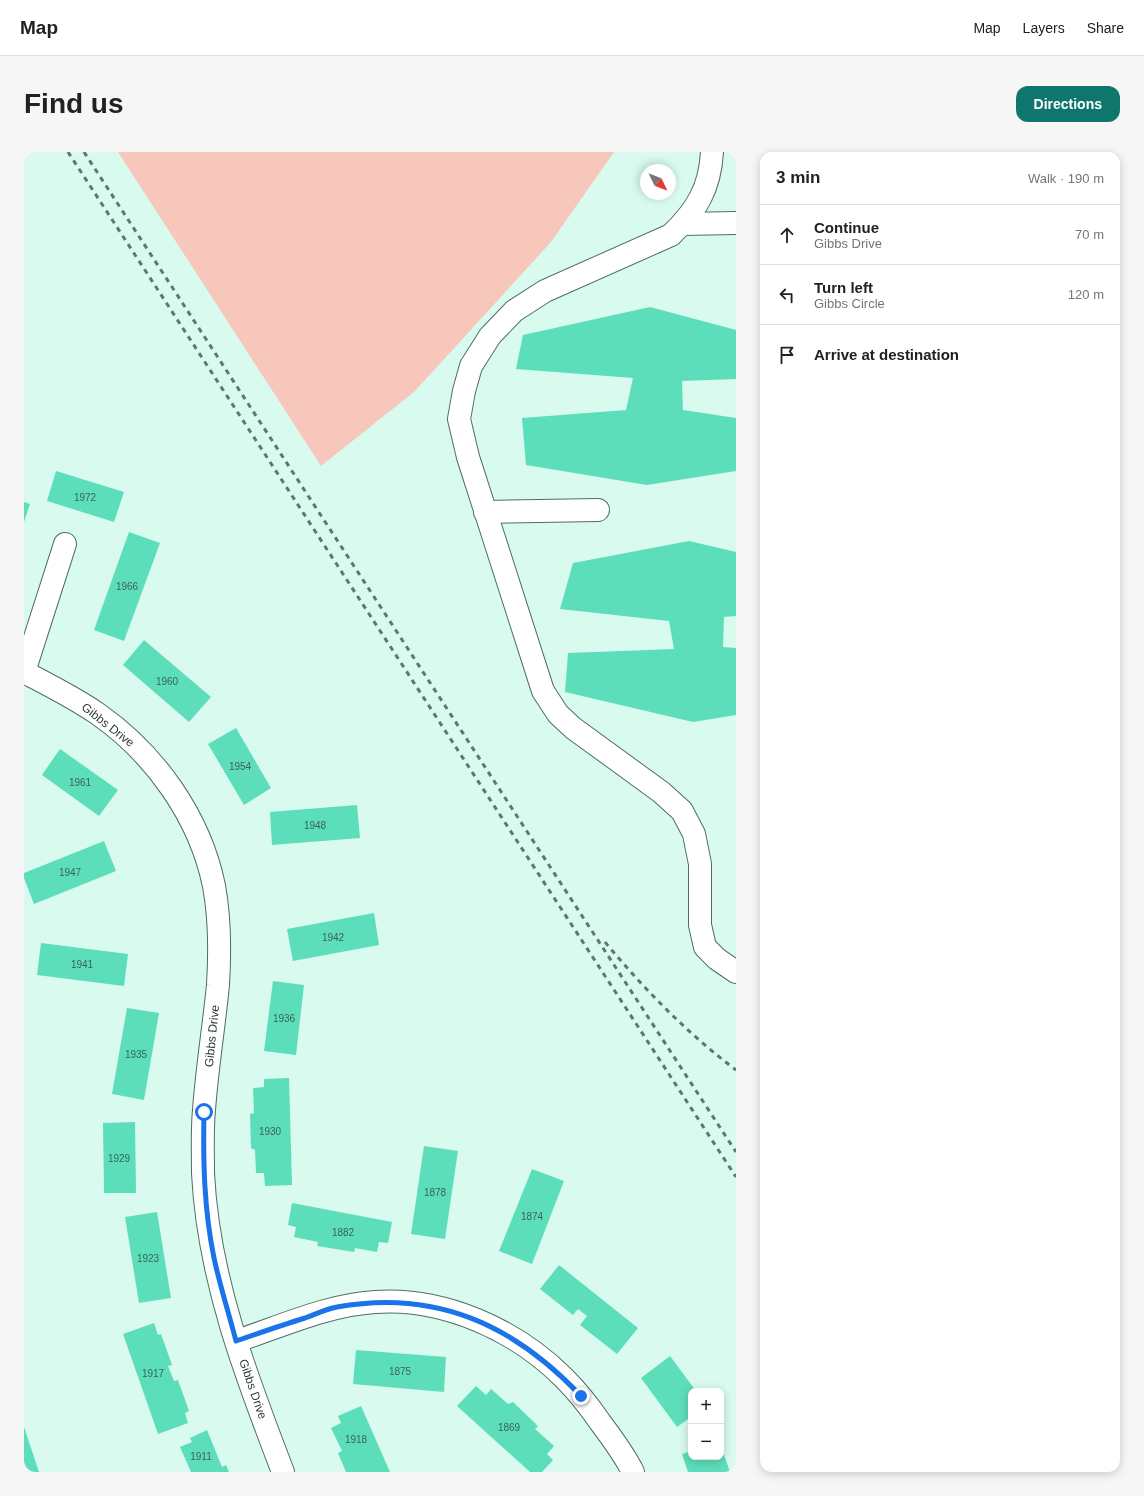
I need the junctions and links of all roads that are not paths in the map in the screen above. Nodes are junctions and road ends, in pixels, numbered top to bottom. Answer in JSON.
{"nodes":[{"id":1,"x":712,"y":152,"type":"edge"},
{"id":2,"x":736,"y":223,"type":"edge"},
{"id":3,"x":682,"y":224,"type":"junction"},
{"id":4,"x":598,"y":510,"type":"dead end"},
{"id":5,"x":485,"y":512,"type":"junction"},
{"id":6,"x":65,"y":544,"type":"dead end"},
{"id":7,"x":24,"y":672,"type":"edge"},
{"id":8,"x":736,"y":972,"type":"edge"},
{"id":9,"x":236,"y":1341,"type":"junction"},
{"id":10,"x":283,"y":1472,"type":"edge"},
{"id":11,"x":633,"y":1472,"type":"edge"}],
"edges":[{"from":1,"to":3,"type":"street"},
{"from":2,"to":3,"type":"street"},
{"from":3,"to":5,"type":"street"},
{"from":4,"to":5,"type":"street"},
{"from":5,"to":8,"type":"street"},
{"from":6,"to":7,"type":"street"},
{"from":7,"to":9,"type":"street","name":"Gibbs Drive"},
{"from":9,"to":10,"type":"street","name":"Gibbs Drive"},
{"from":9,"to":11,"type":"street"}]}
